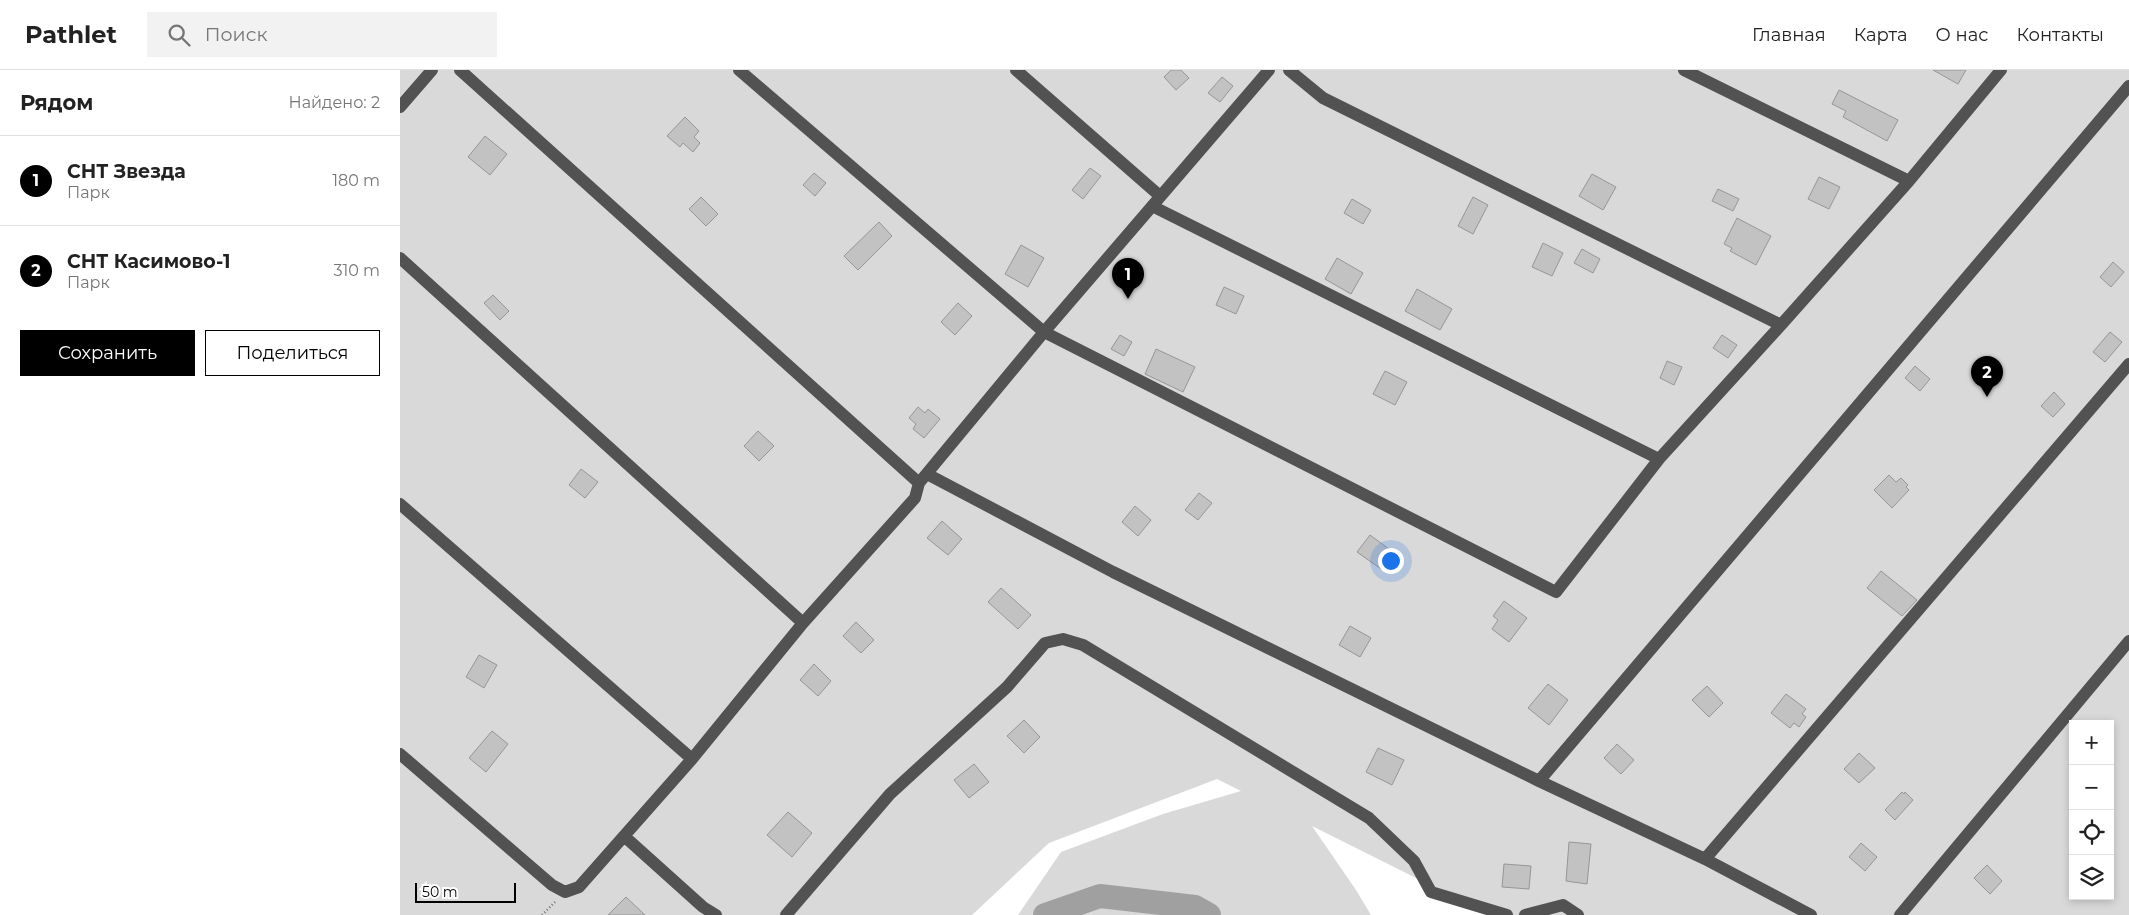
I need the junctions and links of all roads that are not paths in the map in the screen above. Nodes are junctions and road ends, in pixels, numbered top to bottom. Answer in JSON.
{"nodes":[{"id":1,"x":432,"y":70,"type":"edge"},
{"id":2,"x":460,"y":70,"type":"edge"},
{"id":3,"x":739,"y":70,"type":"edge"},
{"id":4,"x":1016,"y":70,"type":"edge"},
{"id":5,"x":1269,"y":70,"type":"edge"},
{"id":6,"x":1289,"y":70,"type":"edge"},
{"id":7,"x":1684,"y":70,"type":"edge"},
{"id":8,"x":2001,"y":70,"type":"edge"},
{"id":9,"x":2129,"y":86,"type":"edge"},
{"id":10,"x":400,"y":107,"type":"edge"},
{"id":11,"x":1908,"y":181,"type":"junction"},
{"id":12,"x":1156,"y":201,"type":"junction"},
{"id":13,"x":400,"y":258,"type":"edge"},
{"id":14,"x":1781,"y":325,"type":"junction"},
{"id":15,"x":1044,"y":332,"type":"junction"},
{"id":16,"x":2129,"y":364,"type":"edge"},
{"id":17,"x":1659,"y":459,"type":"junction"},
{"id":18,"x":923,"y":478,"type":"junction"},
{"id":19,"x":400,"y":504,"type":"edge"},
{"id":20,"x":803,"y":623,"type":"junction"},
{"id":21,"x":2129,"y":641,"type":"edge"},
{"id":22,"x":400,"y":754,"type":"edge"},
{"id":23,"x":692,"y":759,"type":"junction"},
{"id":24,"x":1538,"y":782,"type":"junction"},
{"id":25,"x":624,"y":836,"type":"junction"},
{"id":26,"x":1705,"y":859,"type":"junction"},
{"id":27,"x":716,"y":915,"type":"edge"},
{"id":28,"x":786,"y":915,"type":"edge"},
{"id":29,"x":1507,"y":915,"type":"edge"},
{"id":30,"x":1525,"y":915,"type":"edge"},
{"id":31,"x":1578,"y":915,"type":"edge"},
{"id":32,"x":1811,"y":915,"type":"edge"},
{"id":33,"x":1900,"y":915,"type":"edge"}],
"edges":[{"from":1,"to":10,"type":"street"},
{"from":2,"to":18,"type":"street"},
{"from":3,"to":15,"type":"street"},
{"from":4,"to":12,"type":"street"},
{"from":5,"to":12,"type":"street"},
{"from":6,"to":14,"type":"street"},
{"from":7,"to":11,"type":"street"},
{"from":8,"to":11,"type":"street"},
{"from":9,"to":24,"type":"street"},
{"from":11,"to":14,"type":"street"},
{"from":12,"to":15,"type":"street"},
{"from":12,"to":17,"type":"street"},
{"from":13,"to":20,"type":"street"},
{"from":14,"to":17,"type":"street"},
{"from":15,"to":17,"type":"street"},
{"from":15,"to":18,"type":"street"},
{"from":16,"to":26,"type":"street"},
{"from":18,"to":20,"type":"street"},
{"from":18,"to":24,"type":"street"},
{"from":19,"to":23,"type":"street"},
{"from":20,"to":23,"type":"street"},
{"from":21,"to":33,"type":"street"},
{"from":22,"to":25,"type":"street"},
{"from":23,"to":25,"type":"street"},
{"from":24,"to":26,"type":"street"},
{"from":25,"to":27,"type":"street"},
{"from":26,"to":32,"type":"street"},
{"from":28,"to":29,"type":"street"},
{"from":30,"to":31,"type":"street"}]}
